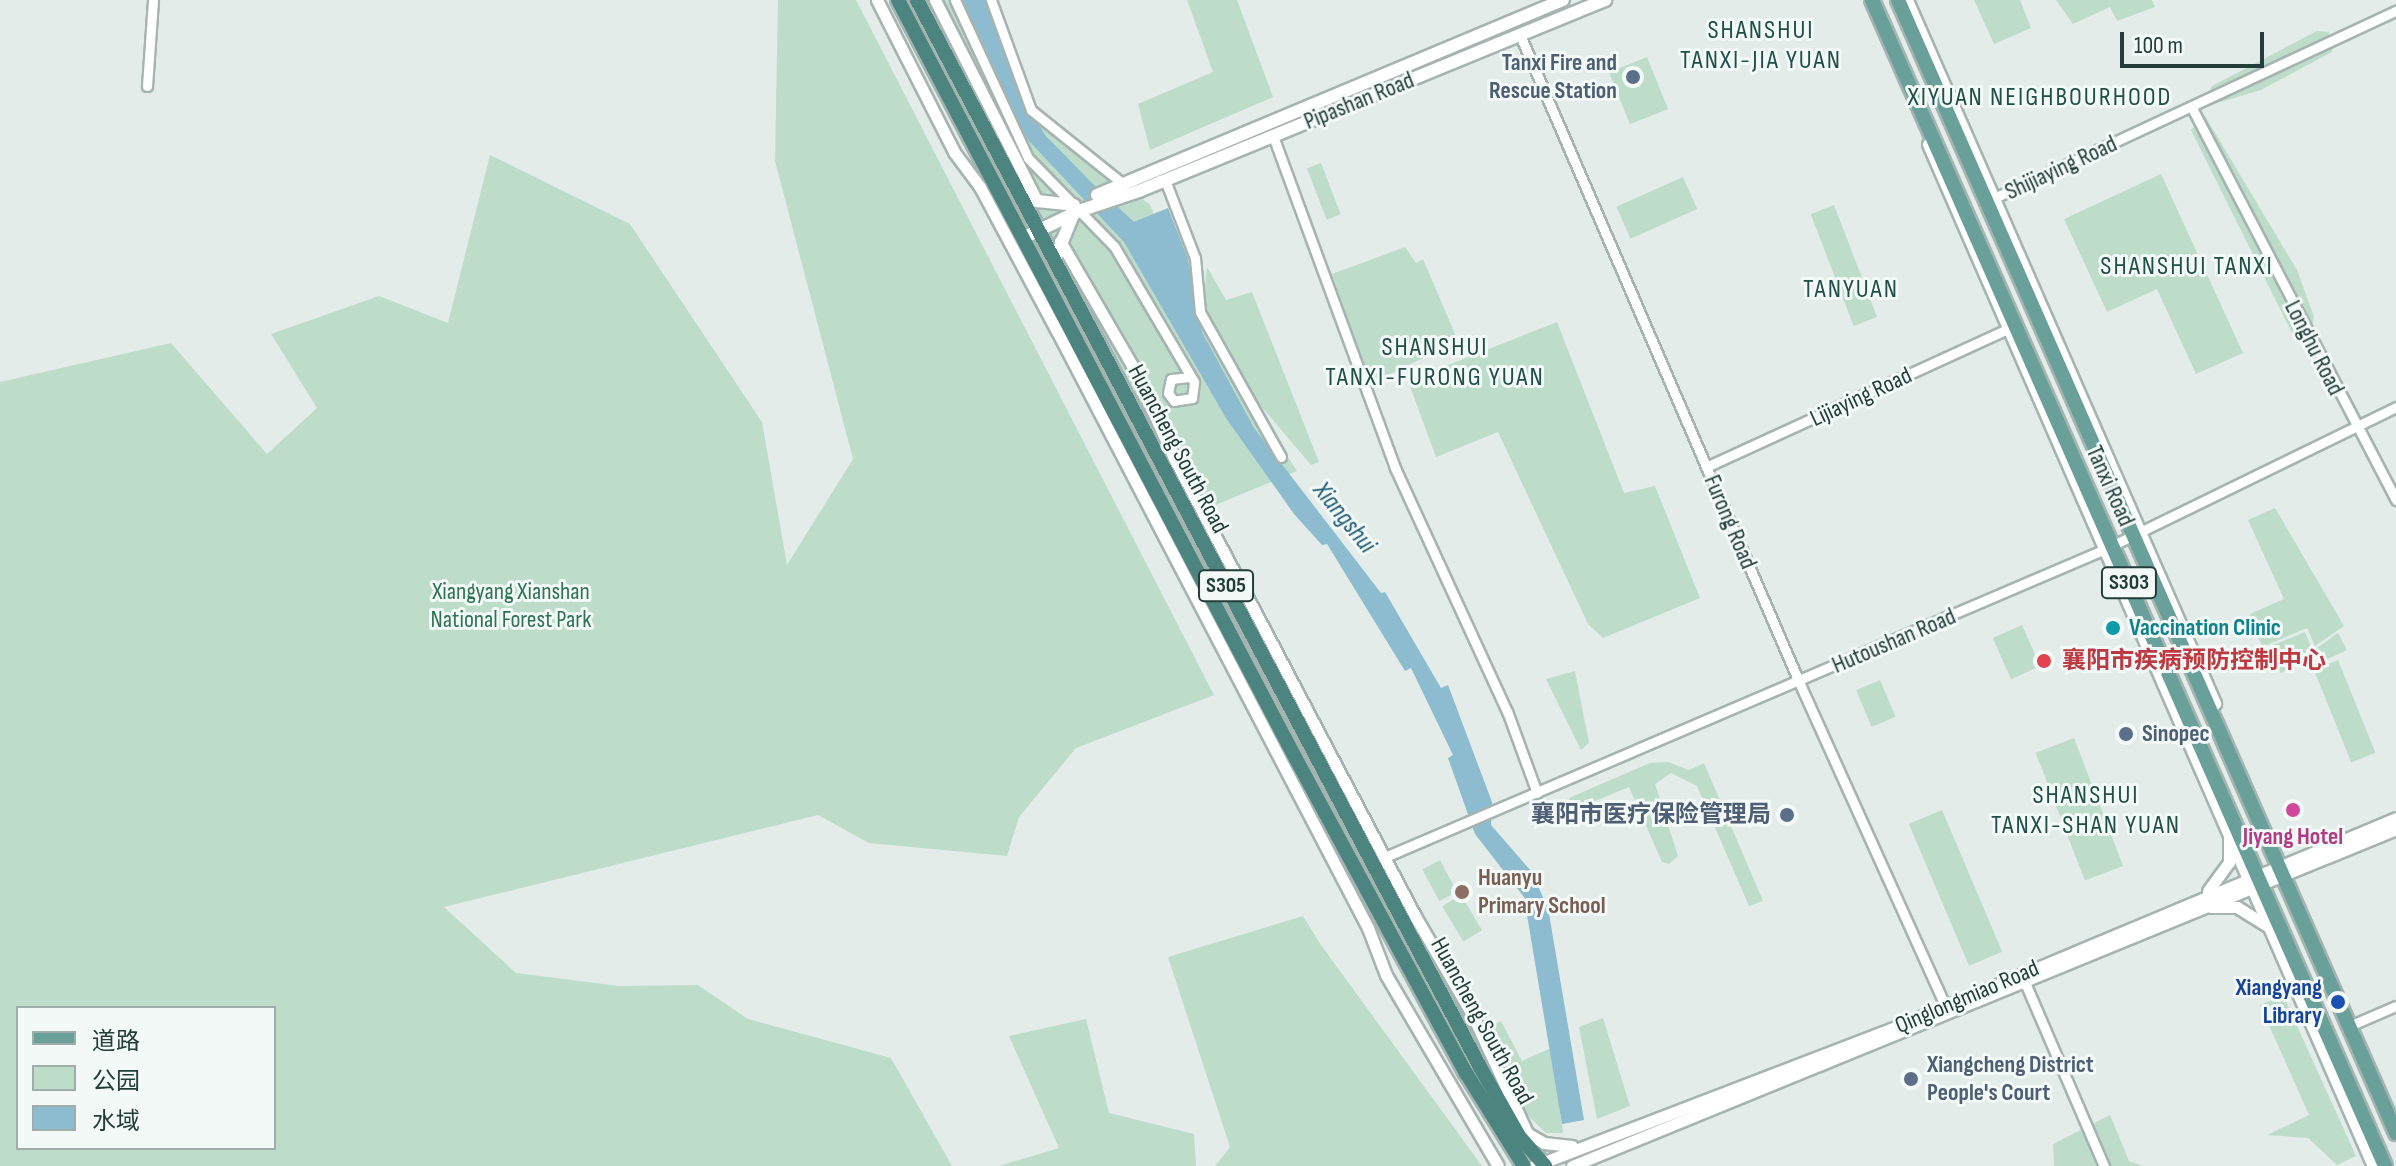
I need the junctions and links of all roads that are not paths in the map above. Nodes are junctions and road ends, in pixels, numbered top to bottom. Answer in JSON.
{"nodes":[{"id":1,"x":153,"y":0,"type":"edge"},
{"id":2,"x":877,"y":0,"type":"edge"},
{"id":3,"x":898,"y":0,"type":"edge"},
{"id":4,"x":917,"y":0,"type":"edge"},
{"id":5,"x":935,"y":0,"type":"edge"},
{"id":6,"x":955,"y":0,"type":"edge"},
{"id":7,"x":991,"y":0,"type":"edge"},
{"id":8,"x":1563,"y":0,"type":"edge"},
{"id":9,"x":1605,"y":0,"type":"edge"},
{"id":10,"x":1865,"y":0,"type":"edge"},
{"id":11,"x":1872,"y":0,"type":"edge"},
{"id":12,"x":1898,"y":0,"type":"edge"},
{"id":13,"x":1907,"y":0,"type":"edge"},
{"id":14,"x":2396,"y":11,"type":"edge"},
{"id":15,"x":1520,"y":35,"type":"junction"},
{"id":16,"x":147,"y":86,"type":"dead end"},
{"id":17,"x":2192,"y":108,"type":"junction"},
{"id":18,"x":1273,"y":136,"type":"junction"},
{"id":19,"x":1165,"y":180,"type":"junction"},
{"id":20,"x":1122,"y":183,"type":"junction"},
{"id":21,"x":1019,"y":191,"type":"junction"},
{"id":22,"x":1110,"y":194,"type":"junction"},
{"id":23,"x":1990,"y":200,"type":"junction"},
{"id":24,"x":1037,"y":201,"type":"junction"},
{"id":25,"x":1076,"y":208,"type":"junction"},
{"id":26,"x":1038,"y":225,"type":"junction"},
{"id":27,"x":1023,"y":233,"type":"junction"},
{"id":28,"x":1008,"y":241,"type":"junction"},
{"id":29,"x":1060,"y":241,"type":"junction"},
{"id":30,"x":1055,"y":259,"type":"junction"},
{"id":31,"x":2011,"y":328,"type":"junction"},
{"id":32,"x":1189,"y":377,"type":"dead end"},
{"id":33,"x":2396,"y":407,"type":"edge"},
{"id":34,"x":2355,"y":427,"type":"junction"},
{"id":35,"x":1281,"y":457,"type":"dead end"},
{"id":36,"x":1706,"y":467,"type":"junction"},
{"id":37,"x":2396,"y":500,"type":"edge"},
{"id":38,"x":2137,"y":534,"type":"junction"},
{"id":39,"x":2108,"y":548,"type":"junction"},
{"id":40,"x":1799,"y":682,"type":"junction"},
{"id":41,"x":1537,"y":793,"type":"junction"},
{"id":42,"x":2396,"y":818,"type":"edge"},
{"id":43,"x":2396,"y":829,"type":"edge"},
{"id":44,"x":2229,"y":835,"type":"junction"},
{"id":45,"x":1378,"y":860,"type":"junction"},
{"id":46,"x":2283,"y":869,"type":"junction"},
{"id":47,"x":1356,"y":870,"type":"junction"},
{"id":48,"x":1340,"y":878,"type":"junction"},
{"id":49,"x":2255,"y":881,"type":"junction"},
{"id":50,"x":2203,"y":903,"type":"junction"},
{"id":51,"x":2270,"y":928,"type":"junction"},
{"id":52,"x":2023,"y":979,"type":"junction"},
{"id":53,"x":1945,"y":1006,"type":"junction"},
{"id":54,"x":2396,"y":1006,"type":"edge"},
{"id":55,"x":2352,"y":1025,"type":"junction"},
{"id":56,"x":1506,"y":1112,"type":"junction"},
{"id":57,"x":2396,"y":1118,"type":"edge"},
{"id":58,"x":2396,"y":1133,"type":"edge"},
{"id":59,"x":1528,"y":1135,"type":"junction"},
{"id":60,"x":1592,"y":1143,"type":"junction"},
{"id":61,"x":1612,"y":1150,"type":"junction"},
{"id":62,"x":1540,"y":1165,"type":"edge"},
{"id":63,"x":1498,"y":1166,"type":"edge"},
{"id":64,"x":1524,"y":1166,"type":"edge"},
{"id":65,"x":1572,"y":1166,"type":"edge"},
{"id":66,"x":1597,"y":1166,"type":"edge"},
{"id":67,"x":2104,"y":1166,"type":"edge"},
{"id":68,"x":2373,"y":1166,"type":"edge"},
{"id":69,"x":2385,"y":1166,"type":"edge"}],
"edges":[{"from":1,"to":16,"type":"street"},
{"from":2,"to":28,"type":"street"},
{"from":3,"to":27,"type":"highway","name":"Huancheng South Road","number":"S305"},
{"from":4,"to":21,"type":"highway","name":"Huancheng South Road","number":"S305"},
{"from":5,"to":24,"type":"street"},
{"from":6,"to":25,"type":"street"},
{"from":7,"to":20,"type":"street"},
{"from":8,"to":20,"type":"main road","name":"Pipashan Road"},
{"from":9,"to":15,"type":"main road","name":"Pipashan Road"},
{"from":10,"to":31,"type":"street"},
{"from":11,"to":31,"type":"main road","name":"Tanxi Road","number":"S303"},
{"from":12,"to":23,"type":"main road","name":"Tanxi Road","number":"S303"},
{"from":13,"to":23,"type":"street"},
{"from":14,"to":17,"type":"street","name":"Shijiaying Road"},
{"from":15,"to":18,"type":"main road","name":"Pipashan Road"},
{"from":15,"to":36,"type":"street","name":"Furong Road"},
{"from":17,"to":23,"type":"street","name":"Shijiaying Road"},
{"from":17,"to":34,"type":"street","name":"Longhu Road"},
{"from":18,"to":19,"type":"main road","name":"Pipashan Road"},
{"from":18,"to":41,"type":"street"},
{"from":19,"to":20,"type":"street"},
{"from":19,"to":22,"type":"main road","name":"Pipashan Road"},
{"from":19,"to":35,"type":"street"},
{"from":20,"to":22,"type":"main road","name":"Pipashan Road"},
{"from":21,"to":24,"type":"main road"},
{"from":21,"to":26,"type":"highway","name":"Huancheng South Road","number":"S305"},
{"from":22,"to":25,"type":"main road"},
{"from":23,"to":38,"type":"main road","name":"Tanxi Road","number":"S303"},
{"from":24,"to":25,"type":"main road"},
{"from":25,"to":26,"type":"main road"},
{"from":25,"to":29,"type":"main road"},
{"from":25,"to":32,"type":"street"},
{"from":26,"to":27,"type":"main road"},
{"from":26,"to":30,"type":"highway","name":"Huancheng South Road","number":"S305"},
{"from":27,"to":28,"type":"street"},
{"from":27,"to":47,"type":"highway","name":"Huancheng South Road","number":"S305"},
{"from":28,"to":48,"type":"street"},
{"from":29,"to":30,"type":"main road"},
{"from":29,"to":45,"type":"street"},
{"from":30,"to":45,"type":"highway","name":"Huancheng South Road","number":"S305"},
{"from":31,"to":36,"type":"street","name":"Lijiaying Road"},
{"from":31,"to":39,"type":"main road","name":"Tanxi Road","number":"S303"},
{"from":33,"to":34,"type":"street","name":"Hutoushan Road"},
{"from":34,"to":37,"type":"street","name":"Longhu Road"},
{"from":34,"to":38,"type":"street","name":"Hutoushan Road"},
{"from":36,"to":40,"type":"street","name":"Furong Road"},
{"from":38,"to":39,"type":"street","name":"Hutoushan Road"},
{"from":38,"to":46,"type":"main road","name":"Tanxi Road","number":"S303"},
{"from":39,"to":40,"type":"street","name":"Hutoushan Road"},
{"from":39,"to":44,"type":"street"},
{"from":39,"to":49,"type":"main road","name":"Tanxi Road","number":"S303"},
{"from":40,"to":41,"type":"street","name":"Hutoushan Road"},
{"from":40,"to":53,"type":"street","name":"Furong Road"},
{"from":41,"to":45,"type":"street","name":"Hutoushan Road"},
{"from":42,"to":46,"type":"street","name":"Qinglongmiao Road"},
{"from":43,"to":46,"type":"street","name":"Qinglongmiao Road"},
{"from":44,"to":49,"type":"street"},
{"from":44,"to":50,"type":"street"},
{"from":45,"to":47,"type":"street"},
{"from":45,"to":56,"type":"highway","name":"Huancheng South Road","number":"S305"},
{"from":45,"to":59,"type":"street"},
{"from":46,"to":49,"type":"street","name":"Qinglongmiao Road"},
{"from":46,"to":55,"type":"main road","name":"Tanxi Road","number":"S303"},
{"from":47,"to":48,"type":"street"},
{"from":47,"to":64,"type":"highway","name":"Huancheng South Road","number":"S305"},
{"from":48,"to":63,"type":"street"},
{"from":49,"to":50,"type":"street","name":"Qinglongmiao Road"},
{"from":49,"to":51,"type":"street"},
{"from":49,"to":69,"type":"main road","name":"Tanxi Road","number":"S303"},
{"from":50,"to":51,"type":"street"},
{"from":50,"to":52,"type":"street","name":"Qinglongmiao Road"},
{"from":51,"to":68,"type":"street"},
{"from":52,"to":53,"type":"street","name":"Qinglongmiao Road"},
{"from":52,"to":61,"type":"street","name":"Qinglongmiao Road"},
{"from":52,"to":67,"type":"street"},
{"from":53,"to":60,"type":"street","name":"Qinglongmiao Road"},
{"from":54,"to":55,"type":"street"},
{"from":55,"to":57,"type":"street"},
{"from":55,"to":58,"type":"main road","name":"Tanxi Road","number":"S303"},
{"from":56,"to":59,"type":"street"},
{"from":56,"to":62,"type":"highway","name":"Huancheng South Road","number":"S305"},
{"from":59,"to":60,"type":"street"},
{"from":60,"to":62,"type":"street","name":"Qinglongmiao Road"},
{"from":61,"to":65,"type":"street","name":"Qinglongmiao Road"},
{"from":61,"to":66,"type":"street"}]}
